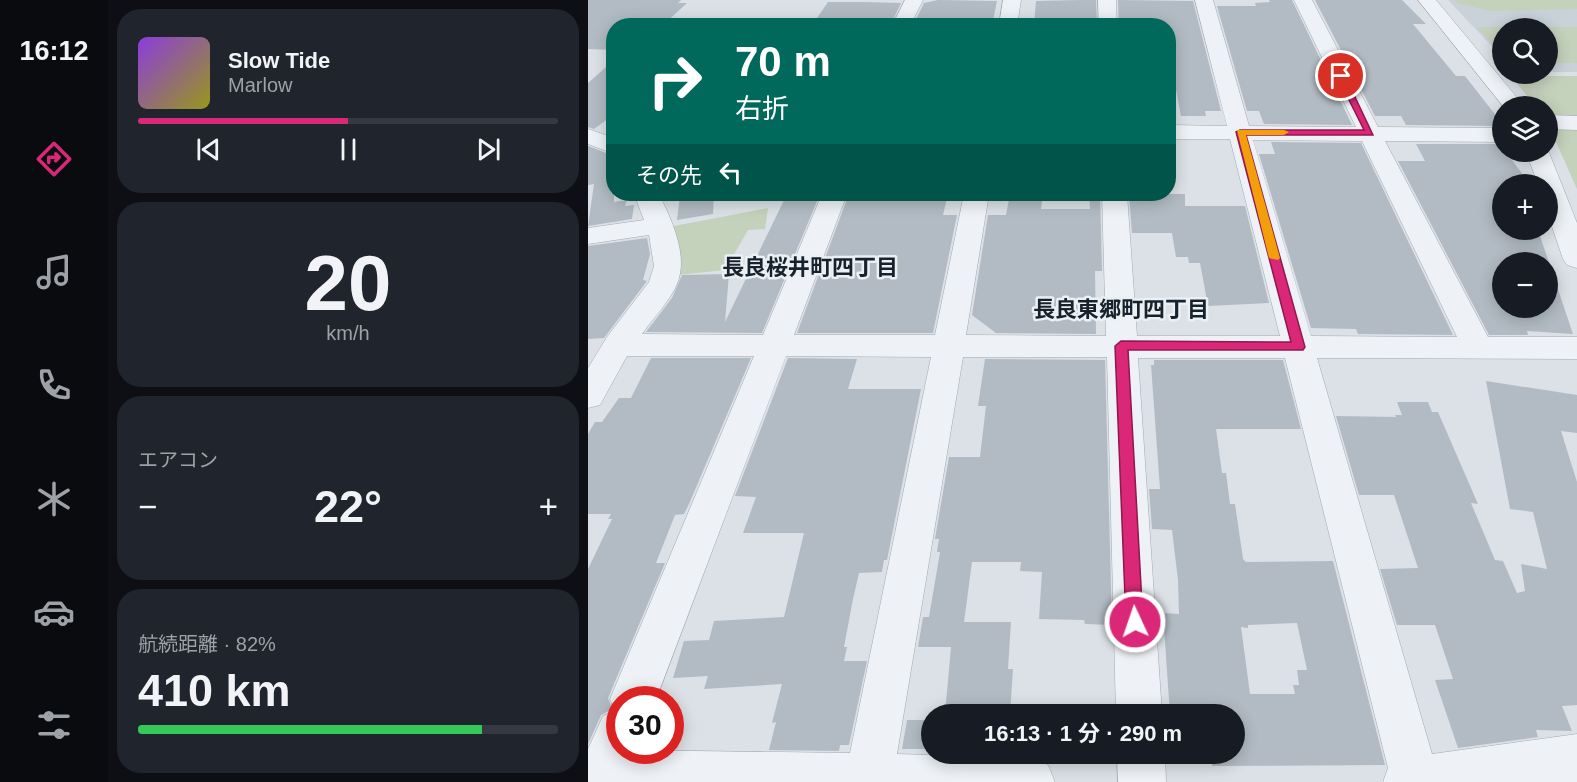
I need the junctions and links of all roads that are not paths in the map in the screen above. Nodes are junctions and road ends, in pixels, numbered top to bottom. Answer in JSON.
{"nodes":[{"id":1,"x":914,"y":0,"type":"edge"},
{"id":2,"x":1012,"y":0,"type":"edge"},
{"id":3,"x":1107,"y":0,"type":"edge"},
{"id":4,"x":1204,"y":0,"type":"edge"},
{"id":5,"x":1303,"y":0,"type":"edge"},
{"id":6,"x":1426,"y":0,"type":"edge"},
{"id":7,"x":905,"y":18,"type":"edge"},
{"id":8,"x":1009,"y":18,"type":"edge"},
{"id":9,"x":1108,"y":18,"type":"edge"},
{"id":10,"x":1506,"y":96,"type":"edge"},
{"id":11,"x":1558,"y":122,"type":"edge"},
{"id":12,"x":1577,"y":123,"type":"edge"},
{"id":13,"x":1176,"y":132,"type":"edge"},
{"id":14,"x":1240,"y":132,"type":"junction"},
{"id":15,"x":1370,"y":133,"type":"junction"},
{"id":16,"x":1492,"y":135,"type":"edge"},
{"id":17,"x":588,"y":136,"type":"edge"},
{"id":18,"x":606,"y":144,"type":"edge"},
{"id":19,"x":1542,"y":162,"type":"edge"},
{"id":20,"x":649,"y":201,"type":"edge"},
{"id":21,"x":833,"y":201,"type":"edge"},
{"id":22,"x":976,"y":201,"type":"edge"},
{"id":23,"x":1115,"y":201,"type":"edge"},
{"id":24,"x":660,"y":225,"type":"junction"},
{"id":25,"x":588,"y":236,"type":"edge"},
{"id":26,"x":1577,"y":259,"type":"edge"},
{"id":27,"x":618,"y":345,"type":"junction"},
{"id":28,"x":775,"y":345,"type":"junction"},
{"id":29,"x":949,"y":346,"type":"junction"},
{"id":30,"x":1121,"y":346,"type":"junction"},
{"id":31,"x":1298,"y":347,"type":"junction"},
{"id":32,"x":1478,"y":347,"type":"junction"},
{"id":33,"x":1577,"y":348,"type":"edge"},
{"id":34,"x":588,"y":396,"type":"edge"},
{"id":35,"x":638,"y":686,"type":"edge"},
{"id":36,"x":1139,"y":704,"type":"edge"},
{"id":37,"x":606,"y":756,"type":"edge"},
{"id":38,"x":1577,"y":758,"type":"edge"},
{"id":39,"x":1141,"y":764,"type":"edge"},
{"id":40,"x":595,"y":774,"type":"edge"},
{"id":41,"x":868,"y":779,"type":"edge"},
{"id":42,"x":1031,"y":782,"type":"edge"},
{"id":43,"x":1142,"y":782,"type":"edge"},
{"id":44,"x":1407,"y":782,"type":"edge"},
{"id":45,"x":1416,"y":782,"type":"edge"}],
"edges":[{"from":1,"to":7,"type":"street"},
{"from":2,"to":8,"type":"street"},
{"from":3,"to":9,"type":"street"},
{"from":4,"to":14,"type":"street"},
{"from":5,"to":15,"type":"street"},
{"from":6,"to":10,"type":"street"},
{"from":11,"to":12,"type":"street"},
{"from":13,"to":14,"type":"street"},
{"from":14,"to":15,"type":"street"},
{"from":14,"to":31,"type":"street"},
{"from":15,"to":16,"type":"street"},
{"from":15,"to":32,"type":"street"},
{"from":17,"to":18,"type":"street"},
{"from":19,"to":26,"type":"street"},
{"from":20,"to":24,"type":"street"},
{"from":21,"to":28,"type":"street"},
{"from":22,"to":29,"type":"street"},
{"from":23,"to":30,"type":"street"},
{"from":24,"to":25,"type":"street"},
{"from":24,"to":27,"type":"street"},
{"from":27,"to":28,"type":"street"},
{"from":27,"to":34,"type":"street"},
{"from":28,"to":29,"type":"street"},
{"from":28,"to":35,"type":"street"},
{"from":29,"to":30,"type":"street"},
{"from":29,"to":41,"type":"street"},
{"from":30,"to":31,"type":"street"},
{"from":30,"to":36,"type":"street"},
{"from":31,"to":32,"type":"street"},
{"from":31,"to":45,"type":"street"},
{"from":32,"to":33,"type":"street"},
{"from":37,"to":40,"type":"street"},
{"from":38,"to":45,"type":"street"},
{"from":39,"to":43,"type":"street"},
{"from":40,"to":41,"type":"street"},
{"from":41,"to":42,"type":"street"},
{"from":44,"to":45,"type":"street"}]}
